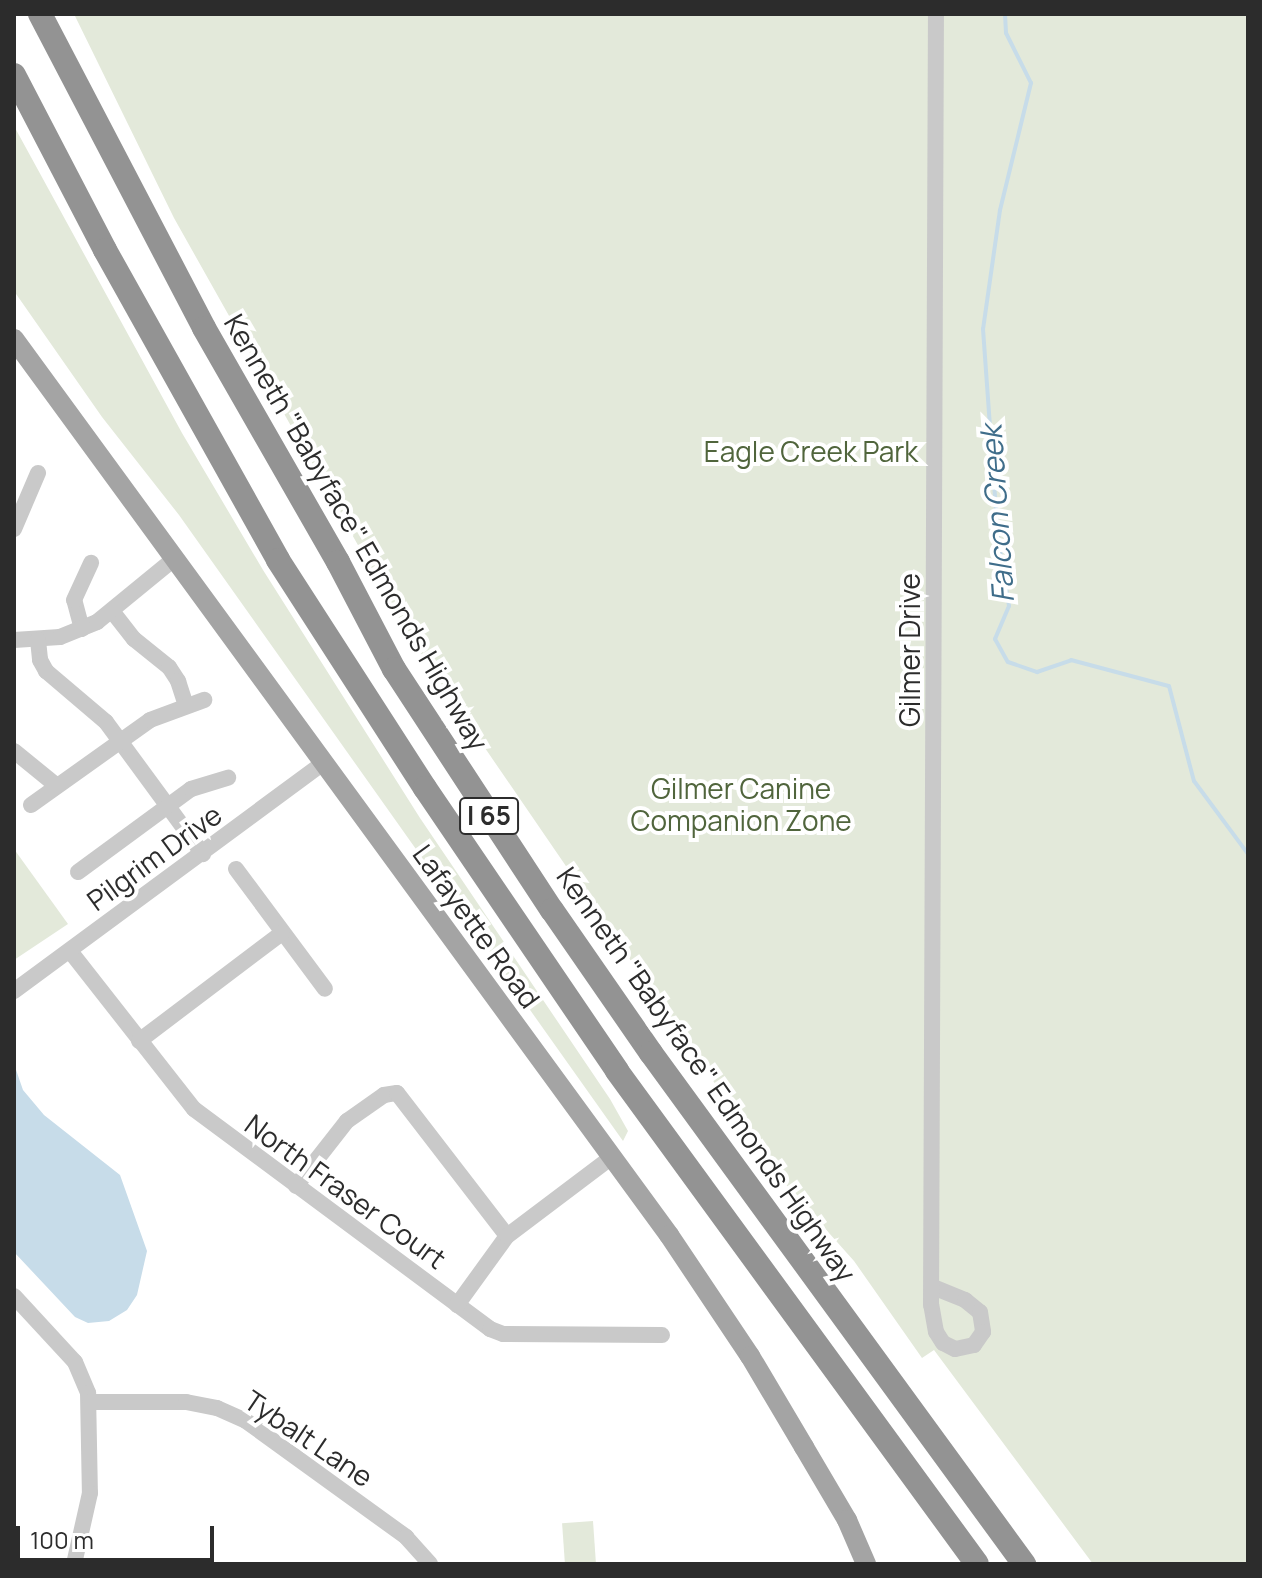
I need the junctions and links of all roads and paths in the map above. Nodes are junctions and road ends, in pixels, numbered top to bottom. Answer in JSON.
{"nodes":[{"id":1,"x":40,"y":14,"type":"edge"},
{"id":2,"x":936,"y":14,"type":"edge"},
{"id":3,"x":14,"y":75,"type":"edge"},
{"id":4,"x":14,"y":339,"type":"edge"},
{"id":5,"x":38,"y":473,"type":"dead end"},
{"id":6,"x":14,"y":529,"type":"edge"},
{"id":7,"x":174,"y":559,"type":"junction"},
{"id":8,"x":91,"y":563,"type":"dead end"},
{"id":9,"x":112,"y":611,"type":"junction"},
{"id":10,"x":82,"y":629,"type":"junction"},
{"id":11,"x":14,"y":640,"type":"edge"},
{"id":12,"x":38,"y":640,"type":"junction"},
{"id":13,"x":204,"y":700,"type":"dead end"},
{"id":14,"x":186,"y":706,"type":"junction"},
{"id":15,"x":120,"y":740,"type":"junction"},
{"id":16,"x":14,"y":751,"type":"edge"},
{"id":17,"x":323,"y":763,"type":"junction"},
{"id":18,"x":228,"y":778,"type":"dead end"},
{"id":19,"x":57,"y":786,"type":"junction"},
{"id":20,"x":31,"y":805,"type":"dead end"},
{"id":21,"x":168,"y":806,"type":"junction"},
{"id":22,"x":203,"y":854,"type":"junction"},
{"id":23,"x":236,"y":869,"type":"dead end"},
{"id":24,"x":78,"y":872,"type":"dead end"},
{"id":25,"x":282,"y":933,"type":"junction"},
{"id":26,"x":70,"y":951,"type":"junction"},
{"id":27,"x":325,"y":989,"type":"dead end"},
{"id":28,"x":14,"y":991,"type":"edge"},
{"id":29,"x":139,"y":1041,"type":"junction"},
{"id":30,"x":612,"y":1157,"type":"junction"},
{"id":31,"x":296,"y":1186,"type":"junction"},
{"id":32,"x":507,"y":1236,"type":"junction"},
{"id":33,"x":933,"y":1287,"type":"dead end"},
{"id":34,"x":14,"y":1296,"type":"edge"},
{"id":35,"x":457,"y":1305,"type":"junction"},
{"id":36,"x":662,"y":1335,"type":"dead end"},
{"id":37,"x":90,"y":1402,"type":"junction"},
{"id":38,"x":74,"y":1564,"type":"edge"},
{"id":39,"x":430,"y":1564,"type":"edge"},
{"id":40,"x":866,"y":1564,"type":"edge"},
{"id":41,"x":977,"y":1564,"type":"edge"},
{"id":42,"x":1024,"y":1564,"type":"edge"}],
"edges":[{"from":1,"to":42,"type":"highway","name":"Kenneth \"Babyface\" Edmonds Highway","number":"I 65"},
{"from":2,"to":33,"type":"street","name":"Gilmer Drive"},
{"from":3,"to":41,"type":"highway","number":"I 65"},
{"from":4,"to":7,"type":"main road","name":"Lafayette Road"},
{"from":5,"to":6,"type":"street"},
{"from":7,"to":9,"type":"street"},
{"from":7,"to":17,"type":"main road","name":"Lafayette Road"},
{"from":8,"to":10,"type":"street"},
{"from":9,"to":10,"type":"street"},
{"from":9,"to":14,"type":"street"},
{"from":10,"to":12,"type":"street"},
{"from":11,"to":12,"type":"street"},
{"from":12,"to":15,"type":"street"},
{"from":13,"to":14,"type":"street"},
{"from":14,"to":15,"type":"street"},
{"from":15,"to":19,"type":"street"},
{"from":15,"to":21,"type":"street"},
{"from":16,"to":19,"type":"street"},
{"from":17,"to":22,"type":"street","name":"Pilgrim Drive"},
{"from":17,"to":30,"type":"main road","name":"Lafayette Road"},
{"from":18,"to":21,"type":"street"},
{"from":19,"to":20,"type":"street"},
{"from":21,"to":22,"type":"street"},
{"from":21,"to":24,"type":"street"},
{"from":22,"to":26,"type":"street","name":"Pilgrim Drive"},
{"from":23,"to":25,"type":"street"},
{"from":25,"to":27,"type":"street"},
{"from":25,"to":29,"type":"street"},
{"from":26,"to":28,"type":"street","name":"Pilgrim Drive"},
{"from":26,"to":29,"type":"street","name":"North Fraser Court"},
{"from":29,"to":31,"type":"street","name":"North Fraser Court"},
{"from":30,"to":32,"type":"street"},
{"from":30,"to":40,"type":"main road","name":"Lafayette Road"},
{"from":31,"to":32,"type":"street"},
{"from":31,"to":35,"type":"street","name":"North Fraser Court"},
{"from":32,"to":35,"type":"street"},
{"from":34,"to":37,"type":"street"},
{"from":35,"to":36,"type":"street","name":"North Fraser Court"},
{"from":37,"to":38,"type":"street"},
{"from":37,"to":39,"type":"street","name":"Tybalt Lane"}]}
